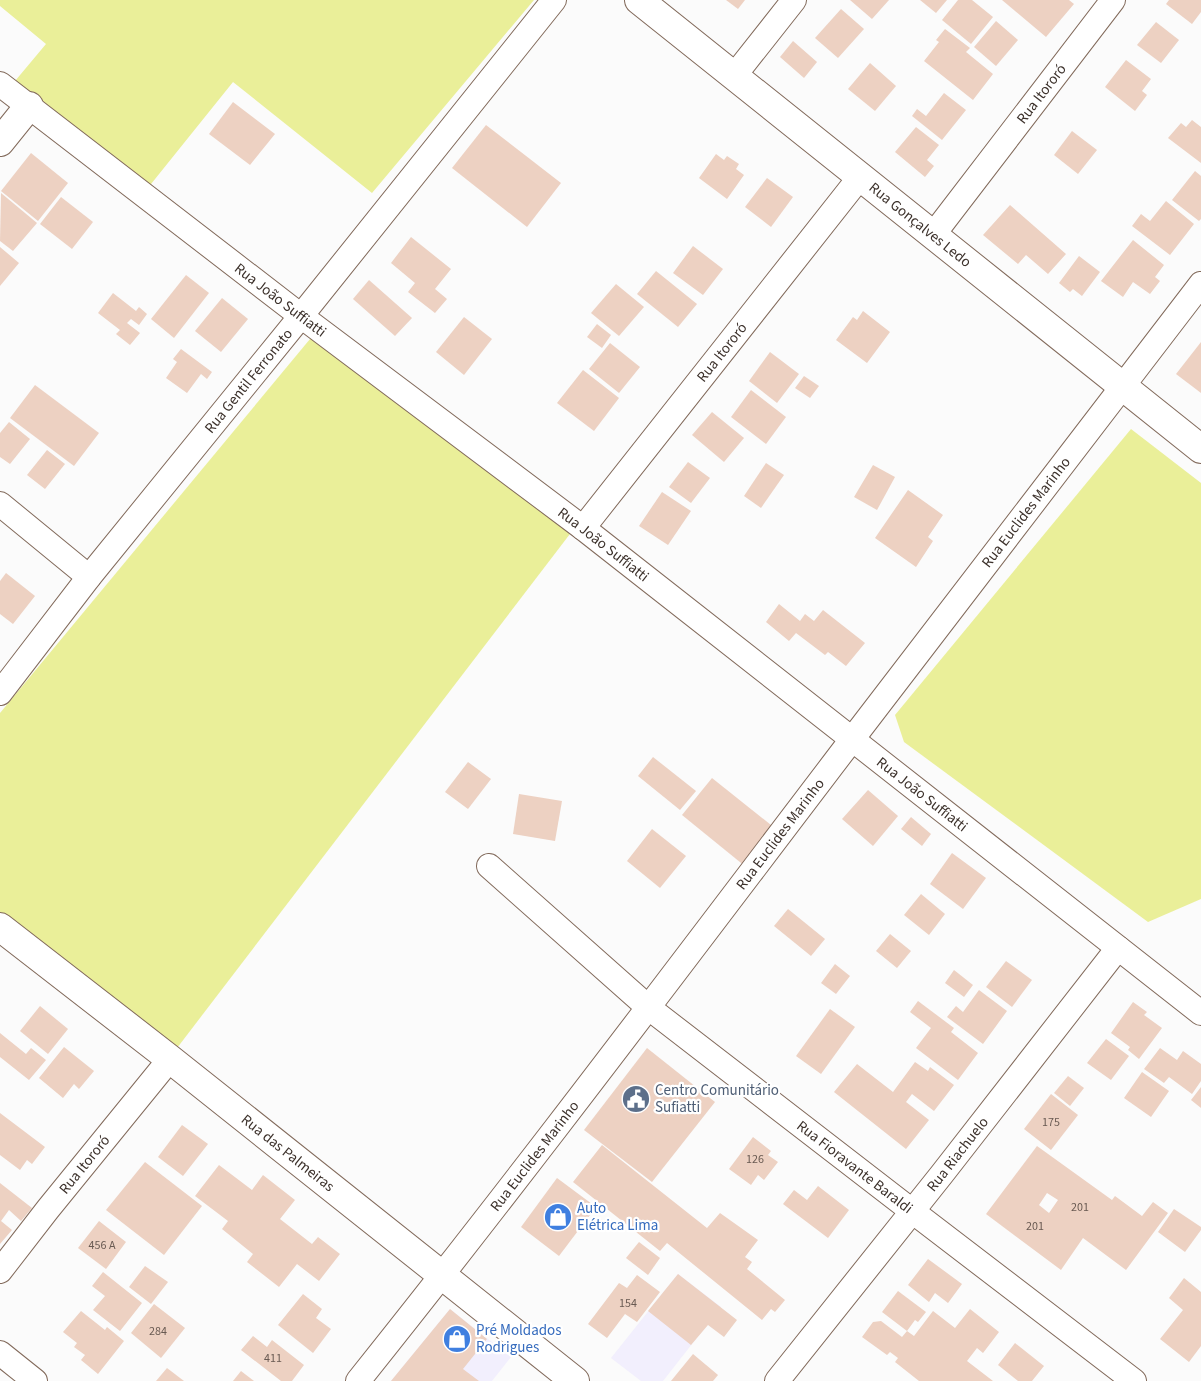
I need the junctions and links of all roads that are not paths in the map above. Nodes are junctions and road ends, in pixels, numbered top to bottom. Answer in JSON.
{"nodes":[{"id":1,"x":554,"y":0,"type":"edge"},
{"id":2,"x":639,"y":0,"type":"edge"},
{"id":3,"x":794,"y":0,"type":"edge"},
{"id":4,"x":1113,"y":0,"type":"edge"},
{"id":5,"x":734,"y":76,"type":"junction"},
{"id":6,"x":0,"y":84,"type":"edge"},
{"id":7,"x":29,"y":106,"type":"junction"},
{"id":8,"x":0,"y":142,"type":"edge"},
{"id":9,"x":860,"y":177,"type":"junction"},
{"id":10,"x":933,"y":235,"type":"junction"},
{"id":11,"x":1201,"y":284,"type":"edge"},
{"id":12,"x":301,"y":316,"type":"junction"},
{"id":13,"x":1123,"y":386,"type":"junction"},
{"id":14,"x":1201,"y":449,"type":"edge"},
{"id":15,"x":0,"y":504,"type":"edge"},
{"id":16,"x":583,"y":528,"type":"junction"},
{"id":17,"x":90,"y":577,"type":"junction"},
{"id":18,"x":0,"y":693,"type":"edge"},
{"id":19,"x":852,"y":739,"type":"junction"},
{"id":20,"x":489,"y":866,"type":"dead end"},
{"id":21,"x":0,"y":927,"type":"edge"},
{"id":22,"x":1118,"y":948,"type":"junction"},
{"id":23,"x":649,"y":1008,"type":"junction"},
{"id":24,"x":1201,"y":1013,"type":"edge"},
{"id":25,"x":170,"y":1059,"type":"junction"},
{"id":26,"x":912,"y":1211,"type":"junction"},
{"id":27,"x":0,"y":1271,"type":"edge"},
{"id":28,"x":443,"y":1275,"type":"junction"},
{"id":29,"x":0,"y":1353,"type":"edge"},
{"id":30,"x":35,"y":1381,"type":"edge"},
{"id":31,"x":358,"y":1381,"type":"edge"},
{"id":32,"x":575,"y":1381,"type":"edge"},
{"id":33,"x":777,"y":1381,"type":"edge"},
{"id":34,"x":1134,"y":1381,"type":"edge"}],
"edges":[{"from":1,"to":12,"type":"street","name":"Rua Gentil Ferronato"},
{"from":2,"to":5,"type":"street","name":"Rua Gonçalves Ledo"},
{"from":3,"to":5,"type":"street"},
{"from":4,"to":10,"type":"street","name":"Rua Itororó"},
{"from":5,"to":9,"type":"street","name":"Rua Gonçalves Ledo"},
{"from":6,"to":7,"type":"street","name":"Rua João Suffiatti"},
{"from":7,"to":8,"type":"street"},
{"from":7,"to":12,"type":"street","name":"Rua João Suffiatti"},
{"from":9,"to":10,"type":"street","name":"Rua Gonçalves Ledo"},
{"from":9,"to":16,"type":"street","name":"Rua Itororó"},
{"from":10,"to":13,"type":"street","name":"Rua Gonçalves Ledo"},
{"from":11,"to":13,"type":"street","name":"Rua Euclides Marinho"},
{"from":12,"to":16,"type":"street","name":"Rua João Suffiatti"},
{"from":12,"to":17,"type":"street","name":"Rua Gentil Ferronato"},
{"from":13,"to":14,"type":"street","name":"Rua Gonçalves Ledo"},
{"from":13,"to":19,"type":"street","name":"Rua Euclides Marinho"},
{"from":15,"to":17,"type":"street"},
{"from":16,"to":19,"type":"street","name":"Rua João Suffiatti"},
{"from":17,"to":18,"type":"street","name":"Rua Gentil Ferronato"},
{"from":19,"to":22,"type":"street","name":"Rua João Suffiatti"},
{"from":19,"to":23,"type":"street","name":"Rua Euclides Marinho"},
{"from":20,"to":23,"type":"street","name":"Rua Fioravante Baraldi"},
{"from":21,"to":25,"type":"street","name":"Rua das Palmeiras"},
{"from":22,"to":24,"type":"street","name":"Rua João Suffiatti"},
{"from":22,"to":26,"type":"street","name":"Rua Riachuelo"},
{"from":23,"to":26,"type":"street","name":"Rua Fioravante Baraldi"},
{"from":23,"to":28,"type":"street","name":"Rua Euclides Marinho"},
{"from":25,"to":27,"type":"street","name":"Rua Itororó"},
{"from":25,"to":28,"type":"street","name":"Rua das Palmeiras"},
{"from":26,"to":33,"type":"street","name":"Rua Riachuelo"},
{"from":26,"to":34,"type":"street","name":"Rua Fioravante Baraldi"},
{"from":28,"to":31,"type":"street","name":"Rua Euclides Marinho"},
{"from":28,"to":32,"type":"street","name":"Rua das Palmeiras"},
{"from":29,"to":30,"type":"street"}]}
